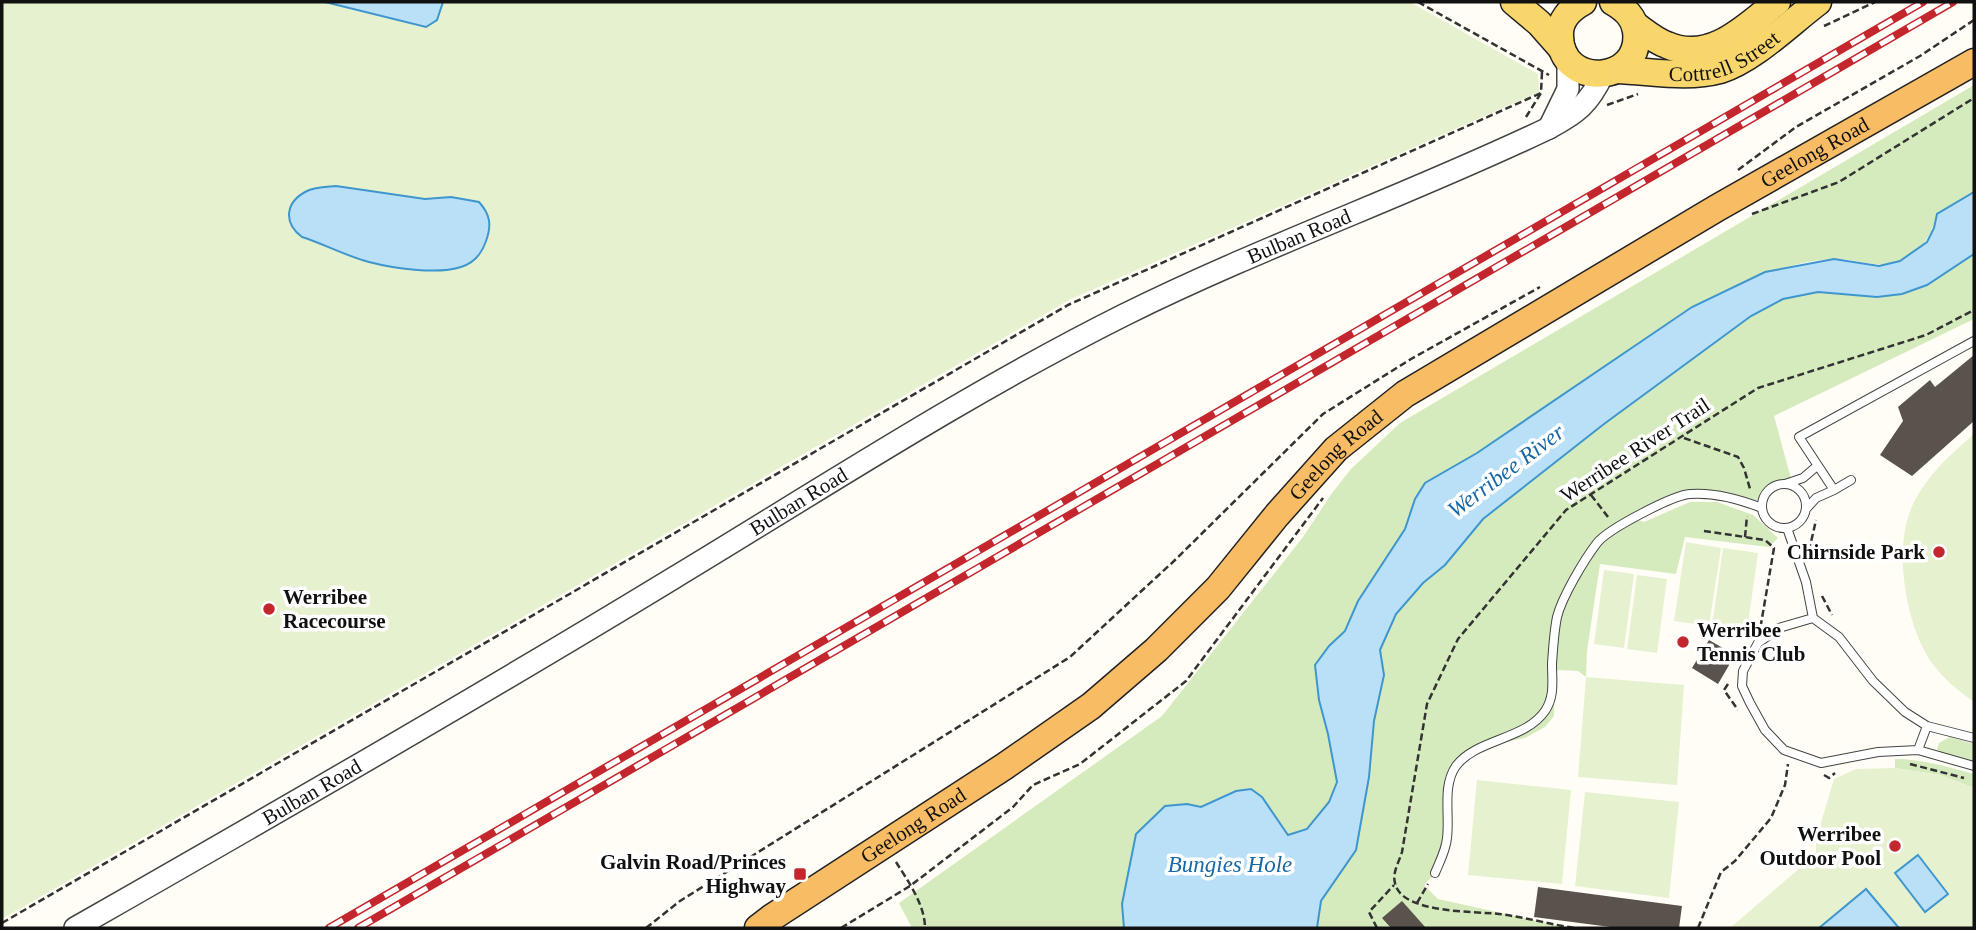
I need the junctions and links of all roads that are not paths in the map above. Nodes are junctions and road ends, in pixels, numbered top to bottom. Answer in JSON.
{"nodes":[{"id":1,"x":1514,"y":2,"type":"edge"},
{"id":2,"x":1583,"y":2,"type":"edge"},
{"id":3,"x":1777,"y":2,"type":"edge"},
{"id":4,"x":1818,"y":2,"type":"edge"},
{"id":5,"x":1627,"y":11,"type":"edge"},
{"id":6,"x":1565,"y":55,"type":"junction"},
{"id":7,"x":1974,"y":62,"type":"edge"},
{"id":8,"x":1609,"y":72,"type":"junction"},
{"id":9,"x":1549,"y":128,"type":"junction"},
{"id":10,"x":1974,"y":341,"type":"edge"},
{"id":11,"x":1817,"y":466,"type":"junction"},
{"id":12,"x":1851,"y":480,"type":"dead end"},
{"id":13,"x":1785,"y":484,"type":"junction"},
{"id":14,"x":1834,"y":489,"type":"junction"},
{"id":15,"x":1762,"y":508,"type":"junction"},
{"id":16,"x":1806,"y":509,"type":"junction"},
{"id":17,"x":1787,"y":528,"type":"junction"},
{"id":18,"x":1813,"y":618,"type":"junction"},
{"id":19,"x":1927,"y":726,"type":"junction"},
{"id":20,"x":1974,"y":738,"type":"edge"},
{"id":21,"x":1918,"y":751,"type":"junction"},
{"id":22,"x":1974,"y":766,"type":"edge"},
{"id":23,"x":1435,"y":873,"type":"road end"},
{"id":24,"x":75,"y":928,"type":"edge"},
{"id":25,"x":758,"y":928,"type":"edge"}],
"edges":[{"from":1,"to":6,"type":"main road"},
{"from":2,"to":6,"type":"main road"},
{"from":3,"to":5,"type":"main road","name":"Cottrell Street"},
{"from":4,"to":8,"type":"main road","name":"Cottrell Street"},
{"from":5,"to":8,"type":"main road"},
{"from":6,"to":8,"type":"main road","name":"Cottrell Street"},
{"from":6,"to":9,"type":"street"},
{"from":7,"to":25,"type":"highway","name":"Geelong Road"},
{"from":8,"to":9,"type":"street","name":"Bulban Road"},
{"from":9,"to":24,"type":"street","name":"Bulban Road"},
{"from":10,"to":11,"type":"lane"},
{"from":11,"to":13,"type":"lane"},
{"from":11,"to":14,"type":"lane"},
{"from":12,"to":14,"type":"lane"},
{"from":13,"to":15,"type":"lane"},
{"from":13,"to":16,"type":"lane"},
{"from":14,"to":16,"type":"lane"},
{"from":15,"to":17,"type":"lane"},
{"from":15,"to":23,"type":"lane"},
{"from":16,"to":17,"type":"lane"},
{"from":17,"to":18,"type":"lane"},
{"from":18,"to":19,"type":"lane"},
{"from":18,"to":21,"type":"lane"},
{"from":19,"to":20,"type":"lane"},
{"from":19,"to":21,"type":"lane"},
{"from":21,"to":22,"type":"lane"}]}
